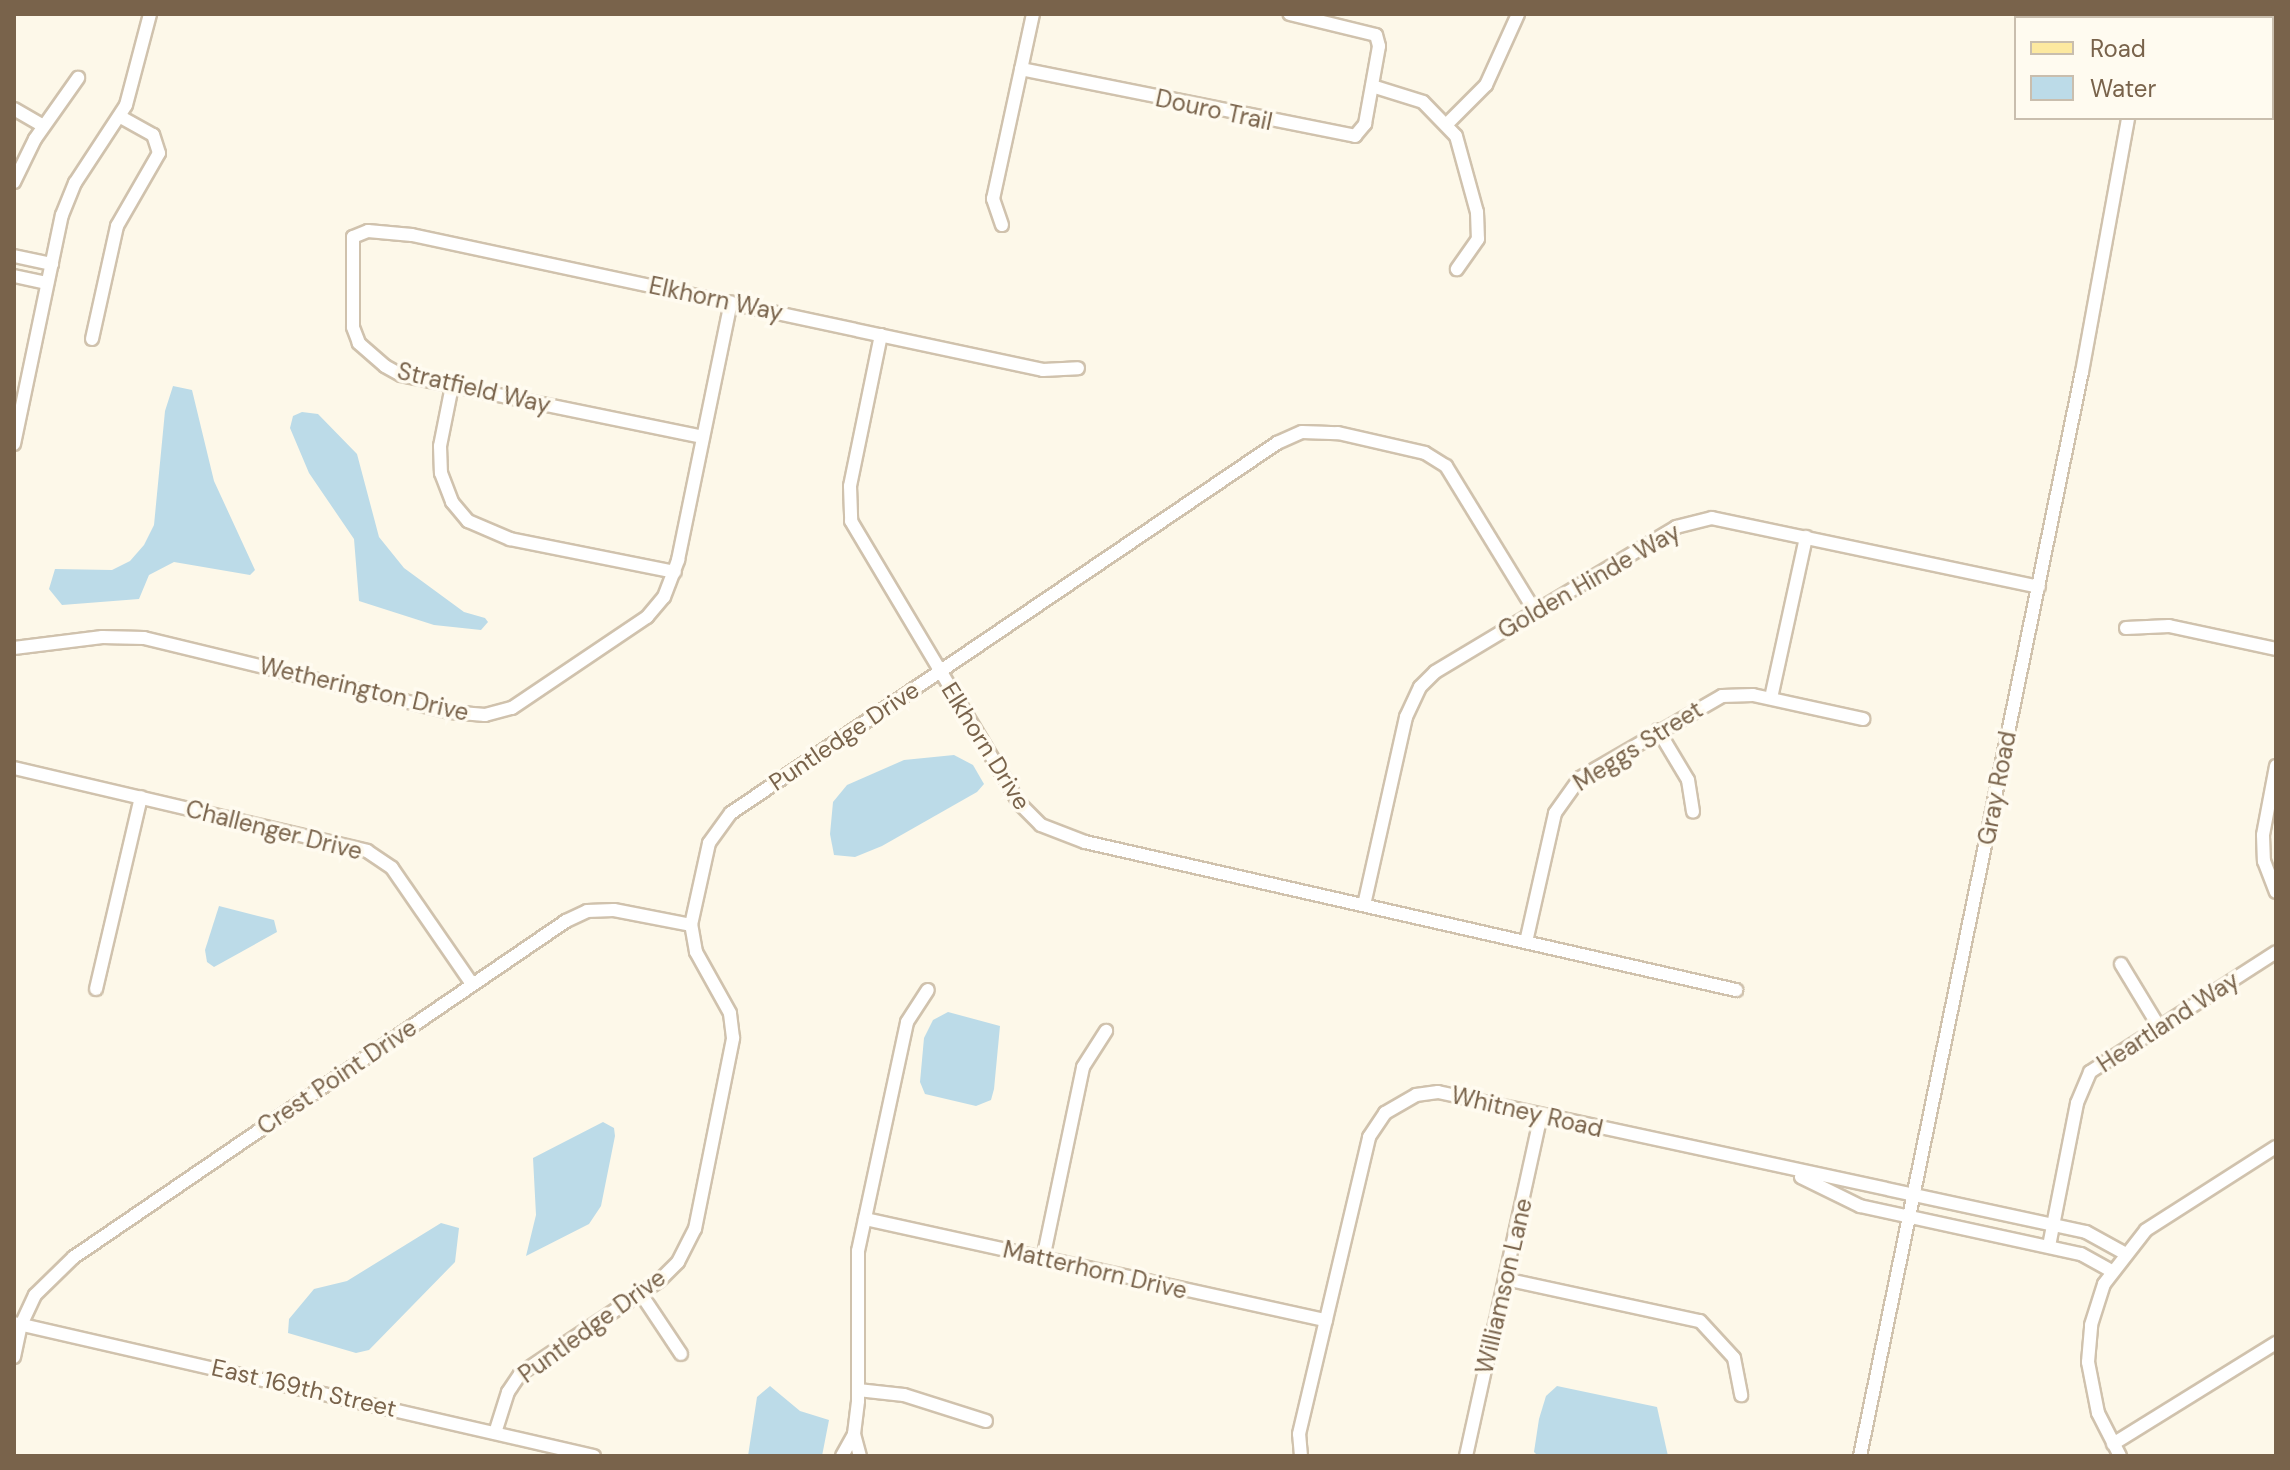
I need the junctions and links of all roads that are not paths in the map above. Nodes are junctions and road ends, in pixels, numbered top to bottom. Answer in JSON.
{"nodes":[{"id":1,"x":150,"y":14,"type":"edge"},
{"id":2,"x":1033,"y":14,"type":"edge"},
{"id":3,"x":1290,"y":14,"type":"edge"},
{"id":4,"x":1518,"y":14,"type":"edge"},
{"id":5,"x":1021,"y":69,"type":"junction"},
{"id":6,"x":78,"y":78,"type":"dead end"},
{"id":7,"x":1372,"y":86,"type":"junction"},
{"id":8,"x":14,"y":109,"type":"edge"},
{"id":9,"x":120,"y":117,"type":"junction"},
{"id":10,"x":2128,"y":120,"type":"edge"},
{"id":11,"x":1448,"y":123,"type":"junction"},
{"id":12,"x":44,"y":126,"type":"junction"},
{"id":13,"x":14,"y":182,"type":"edge"},
{"id":14,"x":1002,"y":225,"type":"dead end"},
{"id":15,"x":353,"y":237,"type":"joint"},
{"id":16,"x":14,"y":256,"type":"edge"},
{"id":17,"x":52,"y":264,"type":"junction"},
{"id":18,"x":1457,"y":269,"type":"dead end"},
{"id":19,"x":14,"y":276,"type":"edge"},
{"id":20,"x":47,"y":283,"type":"junction"},
{"id":21,"x":731,"y":302,"type":"junction"},
{"id":22,"x":881,"y":335,"type":"junction"},
{"id":23,"x":92,"y":339,"type":"dead end"},
{"id":24,"x":1078,"y":368,"type":"dead end"},
{"id":25,"x":452,"y":386,"type":"junction"},
{"id":26,"x":16,"y":421,"type":"edge"},
{"id":27,"x":703,"y":437,"type":"junction"},
{"id":28,"x":14,"y":444,"type":"edge"},
{"id":29,"x":1806,"y":537,"type":"junction"},
{"id":30,"x":675,"y":572,"type":"junction"},
{"id":31,"x":2039,"y":587,"type":"junction"},
{"id":32,"x":1535,"y":611,"type":"junction"},
{"id":33,"x":2126,"y":628,"type":"dead end"},
{"id":34,"x":14,"y":648,"type":"edge"},
{"id":35,"x":2276,"y":649,"type":"edge"},
{"id":36,"x":939,"y":671,"type":"junction"},
{"id":37,"x":1771,"y":698,"type":"junction"},
{"id":38,"x":1863,"y":719,"type":"dead end"},
{"id":39,"x":1658,"y":730,"type":"junction"},
{"id":40,"x":2276,"y":766,"type":"edge"},
{"id":41,"x":14,"y":768,"type":"edge"},
{"id":42,"x":141,"y":797,"type":"junction"},
{"id":43,"x":1693,"y":812,"type":"dead end"},
{"id":44,"x":2276,"y":892,"type":"edge"},
{"id":45,"x":1364,"y":905,"type":"junction"},
{"id":46,"x":691,"y":925,"type":"junction"},
{"id":47,"x":1526,"y":942,"type":"junction"},
{"id":48,"x":2276,"y":952,"type":"edge"},
{"id":49,"x":2121,"y":964,"type":"dead end"},
{"id":50,"x":472,"y":984,"type":"junction"},
{"id":51,"x":96,"y":989,"type":"dead end"},
{"id":52,"x":928,"y":990,"type":"dead end"},
{"id":53,"x":1736,"y":990,"type":"dead end"},
{"id":54,"x":2158,"y":1025,"type":"junction"},
{"id":55,"x":1106,"y":1031,"type":"dead end"},
{"id":56,"x":1541,"y":1116,"type":"junction"},
{"id":57,"x":2276,"y":1147,"type":"edge"},
{"id":58,"x":1791,"y":1171,"type":"junction"},
{"id":59,"x":1914,"y":1198,"type":"junction"},
{"id":60,"x":1909,"y":1217,"type":"junction"},
{"id":61,"x":865,"y":1219,"type":"junction"},
{"id":62,"x":2053,"y":1226,"type":"junction"},
{"id":63,"x":2049,"y":1246,"type":"junction"},
{"id":64,"x":2124,"y":1253,"type":"junction"},
{"id":65,"x":1043,"y":1259,"type":"junction"},
{"id":66,"x":2112,"y":1271,"type":"junction"},
{"id":67,"x":1505,"y":1279,"type":"junction"},
{"id":68,"x":641,"y":1294,"type":"junction"},
{"id":69,"x":1326,"y":1320,"type":"junction"},
{"id":70,"x":17,"y":1324,"type":"edge"},
{"id":71,"x":2276,"y":1343,"type":"edge"},
{"id":72,"x":681,"y":1354,"type":"dead end"},
{"id":73,"x":14,"y":1357,"type":"edge"},
{"id":74,"x":858,"y":1390,"type":"junction"},
{"id":75,"x":1741,"y":1395,"type":"dead end"},
{"id":76,"x":986,"y":1421,"type":"dead end"},
{"id":77,"x":495,"y":1433,"type":"junction"},
{"id":78,"x":854,"y":1434,"type":"junction"},
{"id":79,"x":2116,"y":1450,"type":"edge"},
{"id":80,"x":594,"y":1456,"type":"edge"},
{"id":81,"x":842,"y":1456,"type":"edge"},
{"id":82,"x":860,"y":1456,"type":"edge"},
{"id":83,"x":1301,"y":1456,"type":"edge"},
{"id":84,"x":1466,"y":1456,"type":"edge"},
{"id":85,"x":1860,"y":1456,"type":"edge"}],
"edges":[{"from":1,"to":9,"type":"street"},
{"from":2,"to":5,"type":"street"},
{"from":3,"to":7,"type":"street","name":"Douro Trail"},
{"from":4,"to":11,"type":"street"},
{"from":5,"to":7,"type":"street","name":"Douro Trail"},
{"from":5,"to":14,"type":"street"},
{"from":6,"to":12,"type":"street"},
{"from":7,"to":11,"type":"street"},
{"from":8,"to":12,"type":"street"},
{"from":9,"to":17,"type":"street"},
{"from":9,"to":23,"type":"street"},
{"from":10,"to":31,"type":"street","name":"Gray Road"},
{"from":11,"to":18,"type":"street"},
{"from":12,"to":13,"type":"street"},
{"from":15,"to":21,"type":"street","name":"Elkhorn Way"},
{"from":15,"to":25,"type":"street","name":"Stratfield Way"},
{"from":16,"to":17,"type":"street"},
{"from":17,"to":20,"type":"street"},
{"from":19,"to":20,"type":"street"},
{"from":20,"to":26,"type":"street"},
{"from":21,"to":22,"type":"street","name":"Elkhorn Way"},
{"from":21,"to":27,"type":"street","name":"Wetherington Drive"},
{"from":22,"to":24,"type":"street","name":"Elkhorn Way"},
{"from":22,"to":36,"type":"street","name":"Elkhorn Drive"},
{"from":25,"to":27,"type":"street","name":"Stratfield Way"},
{"from":25,"to":30,"type":"street"},
{"from":26,"to":28,"type":"street"},
{"from":27,"to":30,"type":"street","name":"Wetherington Drive"},
{"from":29,"to":31,"type":"street","name":"Golden Hinde Way"},
{"from":29,"to":32,"type":"street","name":"Golden Hinde Way"},
{"from":29,"to":37,"type":"street"},
{"from":30,"to":34,"type":"street","name":"Wetherington Drive"},
{"from":31,"to":59,"type":"street","name":"Gray Road"},
{"from":32,"to":36,"type":"street","name":"Puntledge Drive"},
{"from":32,"to":45,"type":"street","name":"Golden Hinde Way"},
{"from":33,"to":35,"type":"street"},
{"from":36,"to":45,"type":"street","name":"Elkhorn Drive"},
{"from":36,"to":46,"type":"street","name":"Puntledge Drive"},
{"from":37,"to":38,"type":"street","name":"Meggs Street"},
{"from":37,"to":39,"type":"street","name":"Meggs Street"},
{"from":39,"to":43,"type":"street"},
{"from":39,"to":47,"type":"street","name":"Meggs Street"},
{"from":40,"to":44,"type":"street"},
{"from":41,"to":42,"type":"street","name":"Challenger Drive"},
{"from":42,"to":50,"type":"street","name":"Challenger Drive"},
{"from":42,"to":51,"type":"street"},
{"from":45,"to":47,"type":"street","name":"Elkhorn Drive"},
{"from":46,"to":50,"type":"street","name":"Crest Point Drive"},
{"from":46,"to":68,"type":"street","name":"Puntledge Drive"},
{"from":47,"to":53,"type":"street","name":"Elkhorn Drive"},
{"from":48,"to":54,"type":"street","name":"Heartland Way"},
{"from":49,"to":54,"type":"street"},
{"from":50,"to":70,"type":"street","name":"Crest Point Drive"},
{"from":52,"to":61,"type":"street"},
{"from":54,"to":62,"type":"street","name":"Heartland Way"},
{"from":55,"to":65,"type":"street"},
{"from":56,"to":58,"type":"street","name":"Whitney Road"},
{"from":56,"to":67,"type":"street","name":"Williamson Lane"},
{"from":56,"to":69,"type":"street","name":"Whitney Road"},
{"from":57,"to":64,"type":"street"},
{"from":58,"to":59,"type":"street","name":"Whitney Road"},
{"from":58,"to":60,"type":"street","name":"Whitney Road"},
{"from":59,"to":60,"type":"street","name":"Gray Road"},
{"from":59,"to":62,"type":"street","name":"Whitney Road"},
{"from":60,"to":63,"type":"street","name":"Whitney Road"},
{"from":60,"to":85,"type":"street","name":"Gray Road"},
{"from":61,"to":65,"type":"street","name":"Matterhorn Drive"},
{"from":61,"to":74,"type":"street"},
{"from":62,"to":63,"type":"street","name":"Heartland Way"},
{"from":62,"to":64,"type":"street","name":"Whitney Road"},
{"from":63,"to":66,"type":"street","name":"Whitney Road"},
{"from":64,"to":66,"type":"street"},
{"from":65,"to":69,"type":"street","name":"Matterhorn Drive"},
{"from":66,"to":79,"type":"street"},
{"from":67,"to":75,"type":"street"},
{"from":67,"to":84,"type":"street","name":"Williamson Lane"},
{"from":68,"to":72,"type":"street"},
{"from":68,"to":77,"type":"street","name":"Puntledge Drive"},
{"from":69,"to":83,"type":"street","name":"Whitney Road"},
{"from":70,"to":73,"type":"street","name":"Crest Point Drive"},
{"from":70,"to":77,"type":"street","name":"East 169th Street"},
{"from":71,"to":79,"type":"street"},
{"from":74,"to":76,"type":"street"},
{"from":74,"to":78,"type":"street"},
{"from":77,"to":80,"type":"street","name":"East 169th Street"},
{"from":78,"to":81,"type":"street"},
{"from":78,"to":82,"type":"street"}]}
